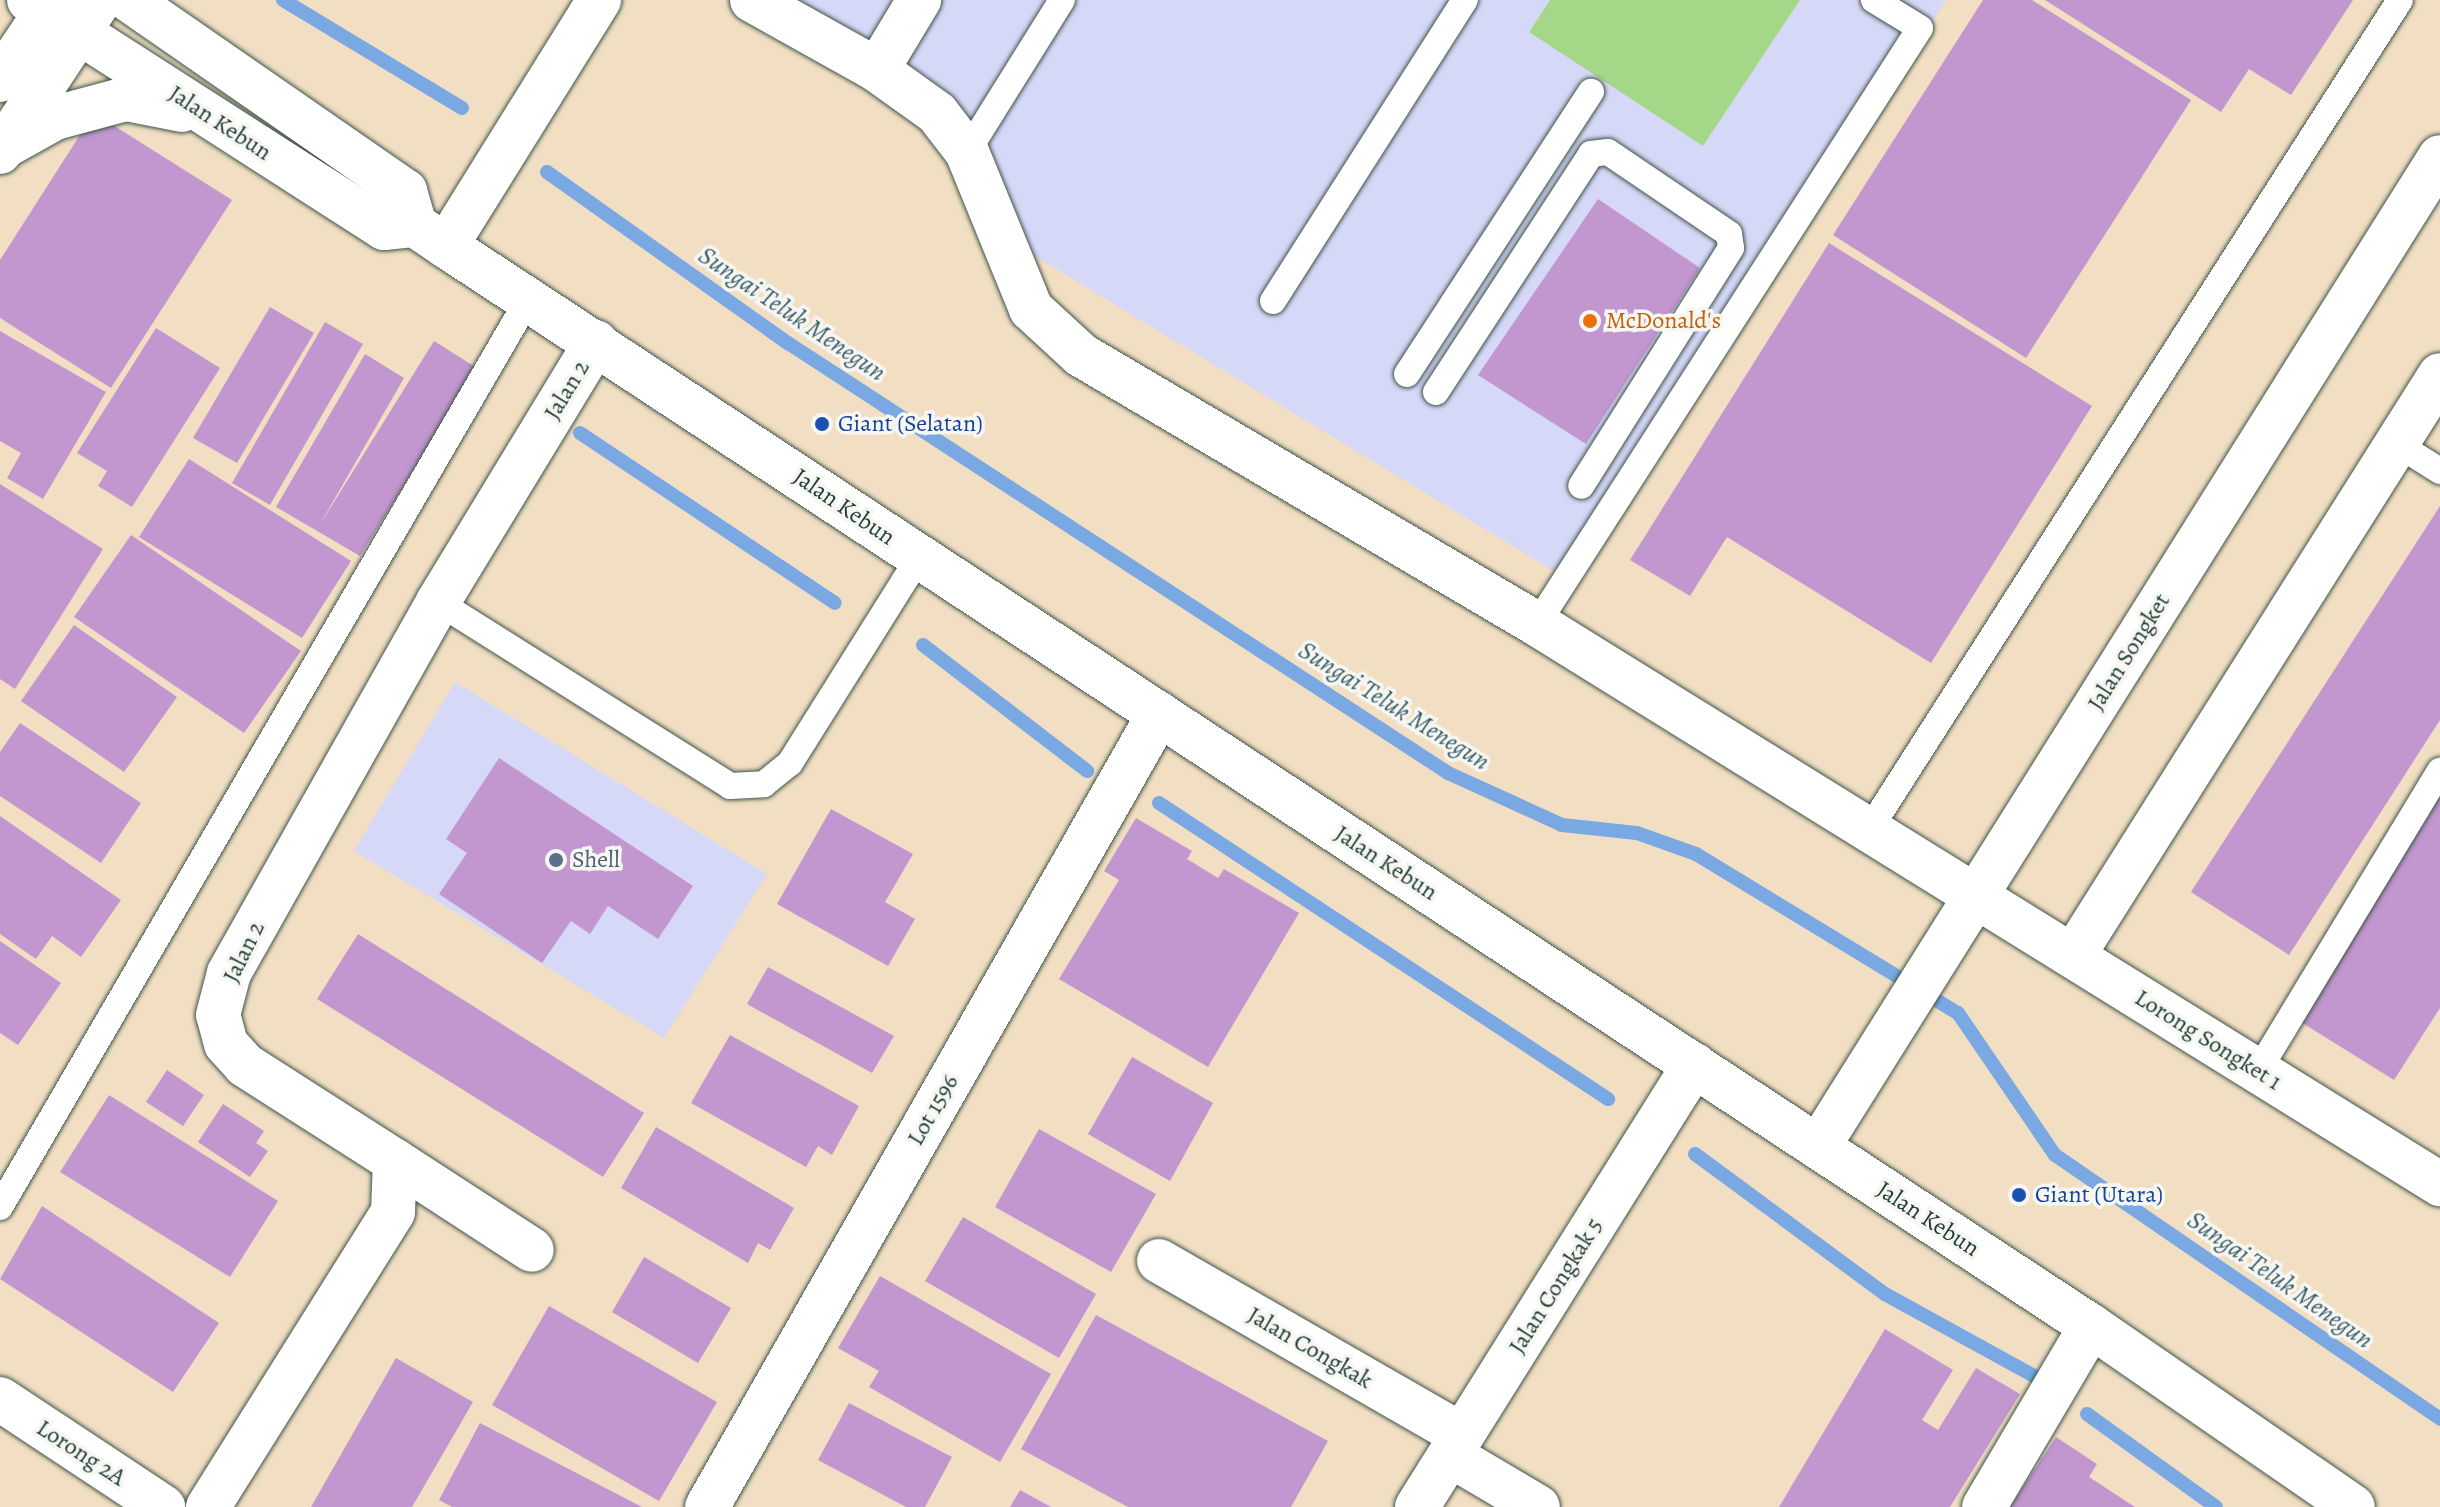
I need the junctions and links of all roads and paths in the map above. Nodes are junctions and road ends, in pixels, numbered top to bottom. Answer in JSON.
{"nodes":[{"id":1,"x":129,"y":0,"type":"edge"},
{"id":2,"x":599,"y":0,"type":"edge"},
{"id":3,"x":752,"y":0,"type":"edge"},
{"id":4,"x":919,"y":0,"type":"edge"},
{"id":5,"x":1062,"y":0,"type":"edge"},
{"id":6,"x":1465,"y":0,"type":"edge"},
{"id":7,"x":1874,"y":0,"type":"edge"},
{"id":8,"x":2400,"y":0,"type":"edge"},
{"id":9,"x":62,"y":9,"type":"edge"},
{"id":10,"x":877,"y":70,"type":"junction"},
{"id":11,"x":0,"y":80,"type":"edge"},
{"id":12,"x":1591,"y":92,"type":"dead end"},
{"id":13,"x":208,"y":116,"type":"junction"},
{"id":14,"x":2,"y":149,"type":"edge"},
{"id":15,"x":967,"y":152,"type":"junction"},
{"id":16,"x":2440,"y":157,"type":"edge"},
{"id":17,"x":431,"y":236,"type":"junction"},
{"id":18,"x":529,"y":298,"type":"junction"},
{"id":19,"x":1273,"y":301,"type":"dead end"},
{"id":20,"x":596,"y":342,"type":"junction"},
{"id":21,"x":1407,"y":374,"type":"dead end"},
{"id":22,"x":2440,"y":375,"type":"edge"},
{"id":23,"x":1436,"y":392,"type":"dead end"},
{"id":24,"x":2397,"y":444,"type":"junction"},
{"id":25,"x":2440,"y":471,"type":"edge"},
{"id":26,"x":1581,"y":486,"type":"dead end"},
{"id":27,"x":919,"y":557,"type":"junction"},
{"id":28,"x":438,"y":602,"type":"junction"},
{"id":29,"x":1537,"y":624,"type":"junction"},
{"id":30,"x":1159,"y":714,"type":"junction"},
{"id":31,"x":2440,"y":771,"type":"edge"},
{"id":32,"x":1869,"y":830,"type":"junction"},
{"id":33,"x":1976,"y":896,"type":"junction"},
{"id":34,"x":2073,"y":956,"type":"junction"},
{"id":35,"x":1694,"y":1065,"type":"junction"},
{"id":36,"x":2258,"y":1071,"type":"junction"},
{"id":37,"x":1818,"y":1147,"type":"junction"},
{"id":38,"x":395,"y":1161,"type":"junction"},
{"id":39,"x":2434,"y":1167,"type":"edge"},
{"id":40,"x":0,"y":1207,"type":"edge"},
{"id":41,"x":532,"y":1250,"type":"dead end"},
{"id":42,"x":1159,"y":1261,"type":"dead end"},
{"id":43,"x":2091,"y":1326,"type":"junction"},
{"id":44,"x":0,"y":1399,"type":"edge"},
{"id":45,"x":1456,"y":1445,"type":"junction"},
{"id":46,"x":163,"y":1507,"type":"edge"},
{"id":47,"x":208,"y":1507,"type":"edge"},
{"id":48,"x":707,"y":1507,"type":"edge"},
{"id":49,"x":1417,"y":1507,"type":"edge"},
{"id":50,"x":1538,"y":1507,"type":"edge"},
{"id":51,"x":1984,"y":1507,"type":"edge"},
{"id":52,"x":2353,"y":1507,"type":"edge"}],
"edges":[{"from":1,"to":17,"type":"street","name":"Jalan Kebun"},
{"from":2,"to":17,"type":"street"},
{"from":3,"to":10,"type":"street","name":"Lorong Songket 1"},
{"from":4,"to":10,"type":"street"},
{"from":5,"to":15,"type":"lane"},
{"from":6,"to":19,"type":"lane"},
{"from":7,"to":29,"type":"lane"},
{"from":8,"to":32,"type":"lane"},
{"from":9,"to":11,"type":"street"},
{"from":9,"to":13,"type":"street","name":"Jalan Kebun"},
{"from":9,"to":14,"type":"street"},
{"from":10,"to":15,"type":"street","name":"Lorong Songket 1"},
{"from":12,"to":21,"type":"lane"},
{"from":13,"to":14,"type":"street"},
{"from":13,"to":17,"type":"street","name":"Jalan Kebun"},
{"from":15,"to":29,"type":"street","name":"Lorong Songket 1"},
{"from":16,"to":33,"type":"street","name":"Jalan Songket"},
{"from":17,"to":18,"type":"street","name":"Jalan Kebun"},
{"from":18,"to":20,"type":"street","name":"Jalan Kebun"},
{"from":18,"to":40,"type":"lane"},
{"from":20,"to":27,"type":"street","name":"Jalan Kebun"},
{"from":20,"to":28,"type":"street","name":"Jalan 2"},
{"from":22,"to":24,"type":"street"},
{"from":23,"to":26,"type":"lane"},
{"from":24,"to":25,"type":"lane"},
{"from":24,"to":34,"type":"street"},
{"from":27,"to":28,"type":"lane"},
{"from":27,"to":30,"type":"street","name":"Jalan Kebun"},
{"from":28,"to":38,"type":"street","name":"Jalan 2"},
{"from":29,"to":32,"type":"street","name":"Lorong Songket 1"},
{"from":30,"to":35,"type":"street","name":"Jalan Kebun"},
{"from":30,"to":48,"type":"street","name":"Lot 1596"},
{"from":31,"to":36,"type":"lane"},
{"from":32,"to":33,"type":"street","name":"Lorong Songket 1"},
{"from":33,"to":34,"type":"street","name":"Lorong Songket 1"},
{"from":33,"to":37,"type":"street","name":"Jalan Songket"},
{"from":34,"to":36,"type":"street","name":"Lorong Songket 1"},
{"from":35,"to":37,"type":"street","name":"Jalan Kebun"},
{"from":35,"to":45,"type":"street","name":"Jalan Congkak 5"},
{"from":36,"to":39,"type":"street","name":"Lorong Songket 1"},
{"from":37,"to":43,"type":"street","name":"Jalan Kebun"},
{"from":38,"to":41,"type":"street","name":"Jalan 2"},
{"from":38,"to":47,"type":"street"},
{"from":42,"to":45,"type":"street","name":"Jalan Congkak"},
{"from":43,"to":51,"type":"street"},
{"from":43,"to":52,"type":"street","name":"Jalan Kebun"},
{"from":44,"to":46,"type":"street","name":"Lorong 2A"},
{"from":45,"to":49,"type":"street","name":"Jalan Congkak 5"},
{"from":45,"to":50,"type":"street","name":"Jalan Congkak"}]}
